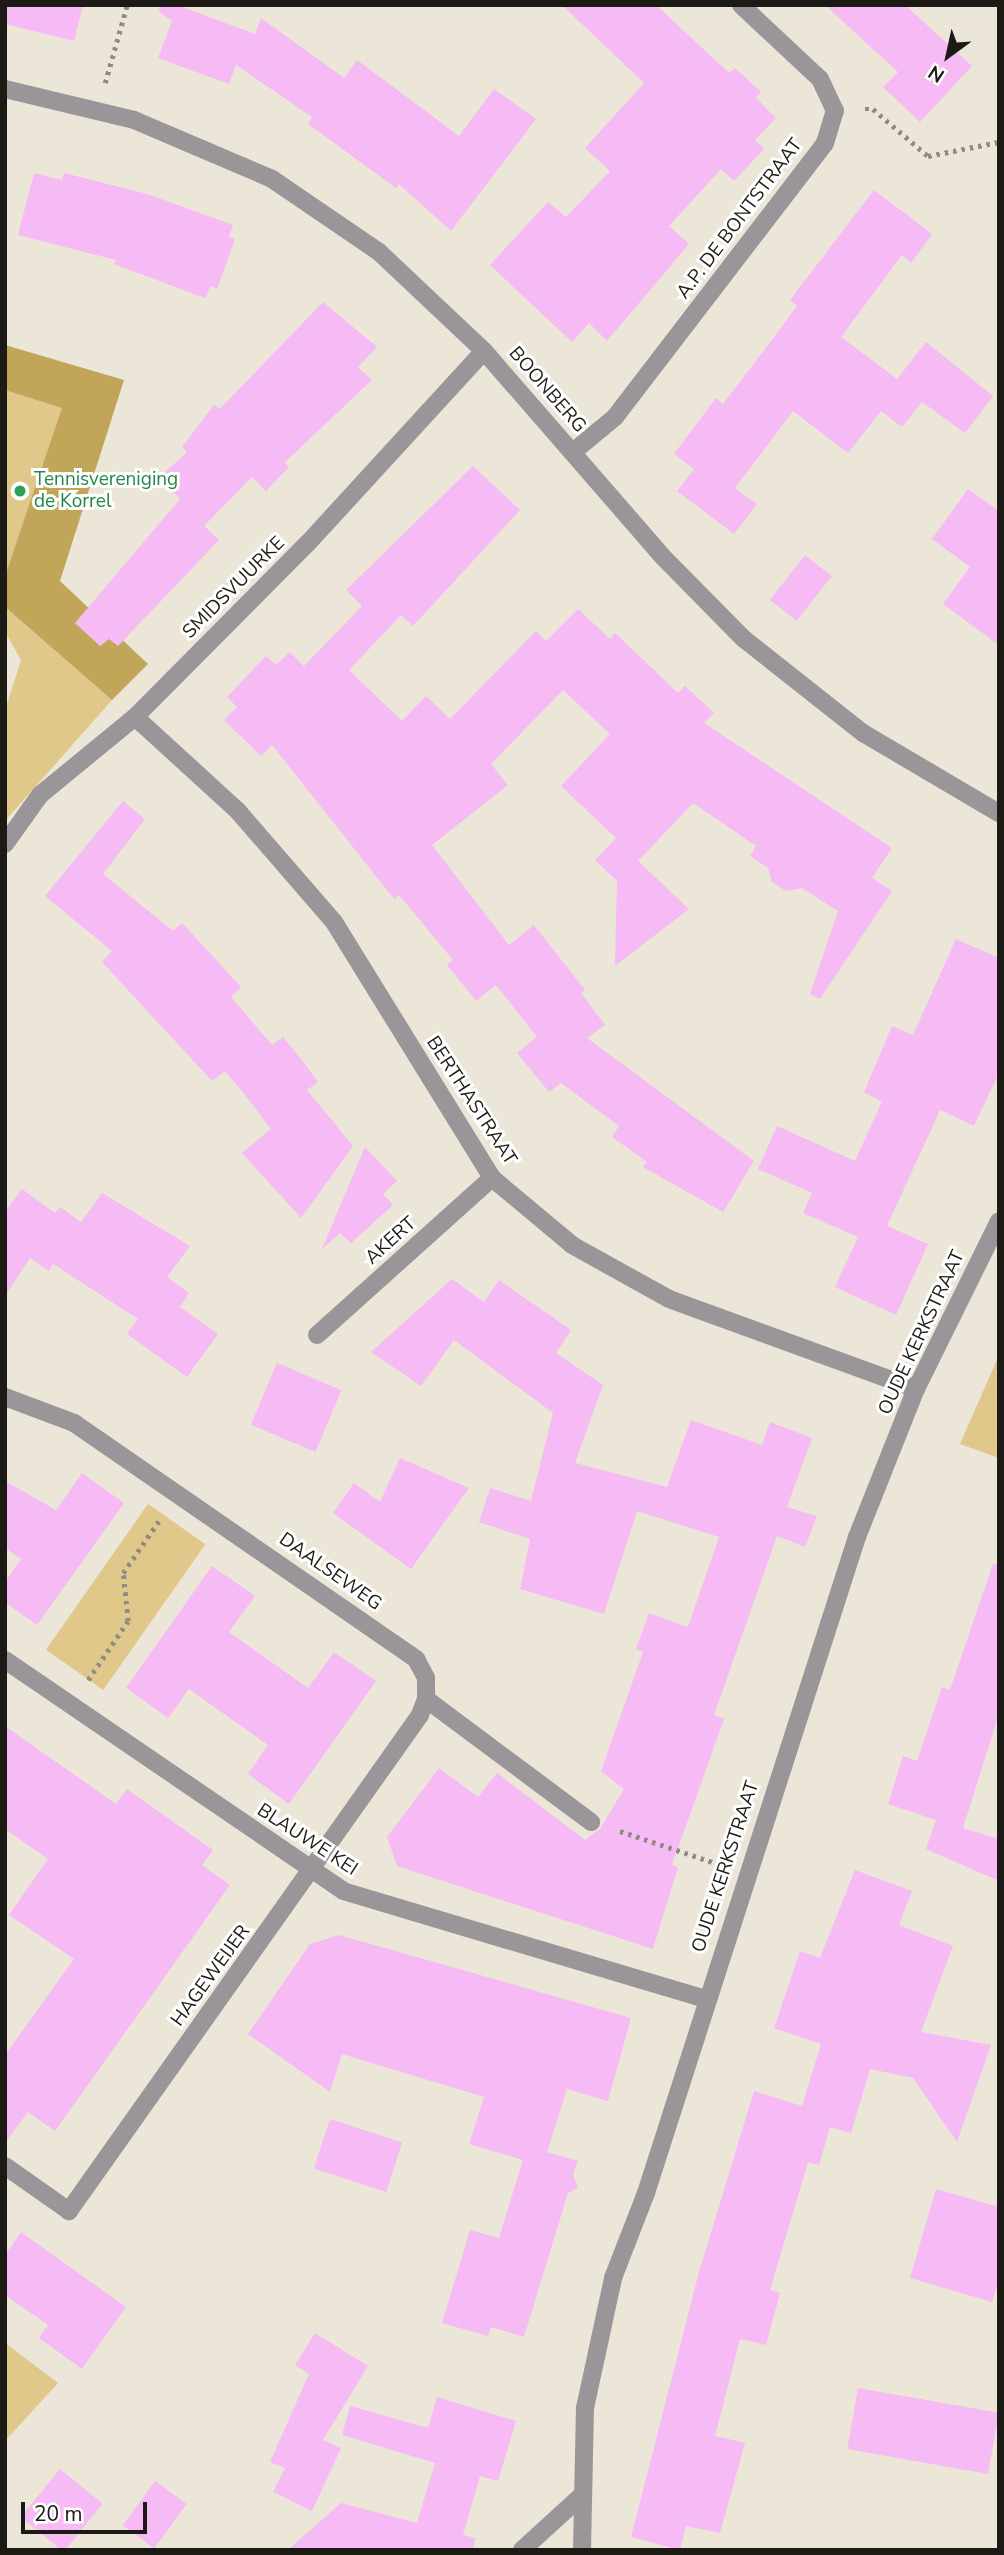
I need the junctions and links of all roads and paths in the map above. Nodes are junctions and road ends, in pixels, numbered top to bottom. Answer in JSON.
{"nodes":[{"id":1,"x":127,"y":5,"type":"edge"},
{"id":2,"x":741,"y":5,"type":"edge"},
{"id":3,"x":5,"y":89,"type":"edge"},
{"id":4,"x":98,"y":111,"type":"junction"},
{"id":5,"x":835,"y":111,"type":"junction"},
{"id":6,"x":999,"y":142,"type":"edge"},
{"id":7,"x":484,"y":351,"type":"junction"},
{"id":8,"x":573,"y":452,"type":"junction"},
{"id":9,"x":135,"y":717,"type":"junction"},
{"id":10,"x":999,"y":813,"type":"edge"},
{"id":11,"x":5,"y":844,"type":"edge"},
{"id":12,"x":492,"y":1178,"type":"junction"},
{"id":13,"x":999,"y":1222,"type":"edge"},
{"id":14,"x":317,"y":1335,"type":"dead end"},
{"id":15,"x":916,"y":1389,"type":"junction"},
{"id":16,"x":5,"y":1397,"type":"edge"},
{"id":17,"x":178,"y":1494,"type":"junction"},
{"id":18,"x":5,"y":1660,"type":"edge"},
{"id":19,"x":426,"y":1699,"type":"junction"},
{"id":20,"x":71,"y":1705,"type":"junction"},
{"id":21,"x":592,"y":1822,"type":"joint"},
{"id":22,"x":311,"y":1871,"type":"junction"},
{"id":23,"x":745,"y":1873,"type":"junction"},
{"id":24,"x":705,"y":2000,"type":"junction"},
{"id":25,"x":5,"y":2166,"type":"edge"},
{"id":26,"x":580,"y":2497,"type":"junction"},
{"id":27,"x":522,"y":2550,"type":"edge"},
{"id":28,"x":582,"y":2550,"type":"edge"}],
"edges":[{"from":1,"to":4,"type":"path"},
{"from":2,"to":5,"type":"street"},
{"from":3,"to":4,"type":"street","name":"BOONBERG"},
{"from":4,"to":7,"type":"street","name":"BOONBERG"},
{"from":5,"to":6,"type":"path"},
{"from":5,"to":8,"type":"street","name":"A.P. DE BONTSTRAAT"},
{"from":7,"to":8,"type":"street","name":"BOONBERG"},
{"from":7,"to":9,"type":"street","name":"SMIDSVUURKE"},
{"from":8,"to":10,"type":"street","name":"BOONBERG"},
{"from":9,"to":11,"type":"street","name":"SMIDSVUURKE"},
{"from":9,"to":12,"type":"street","name":"BERTHASTRAAT"},
{"from":12,"to":14,"type":"street","name":"AKERT"},
{"from":12,"to":15,"type":"street","name":"BERTHASTRAAT"},
{"from":13,"to":15,"type":"street","name":"OUDE KERKSTRAAT"},
{"from":15,"to":23,"type":"street","name":"OUDE KERKSTRAAT"},
{"from":16,"to":17,"type":"street","name":"DAALSEWEG"},
{"from":17,"to":19,"type":"street","name":"DAALSEWEG"},
{"from":17,"to":20,"type":"path"},
{"from":18,"to":20,"type":"street","name":"BLAUWE KEI"},
{"from":19,"to":21,"type":"street"},
{"from":19,"to":22,"type":"street","name":"HAGEWEIJER"},
{"from":20,"to":22,"type":"street","name":"BLAUWE KEI"},
{"from":21,"to":23,"type":"path"},
{"from":22,"to":24,"type":"street","name":"BLAUWE KEI"},
{"from":22,"to":25,"type":"street","name":"HAGEWEIJER"},
{"from":23,"to":24,"type":"street","name":"OUDE KERKSTRAAT"},
{"from":24,"to":26,"type":"street","name":"OUDE KERKSTRAAT"},
{"from":26,"to":27,"type":"street"},
{"from":26,"to":28,"type":"street","name":"OUDE KERKSTRAAT"}]}
